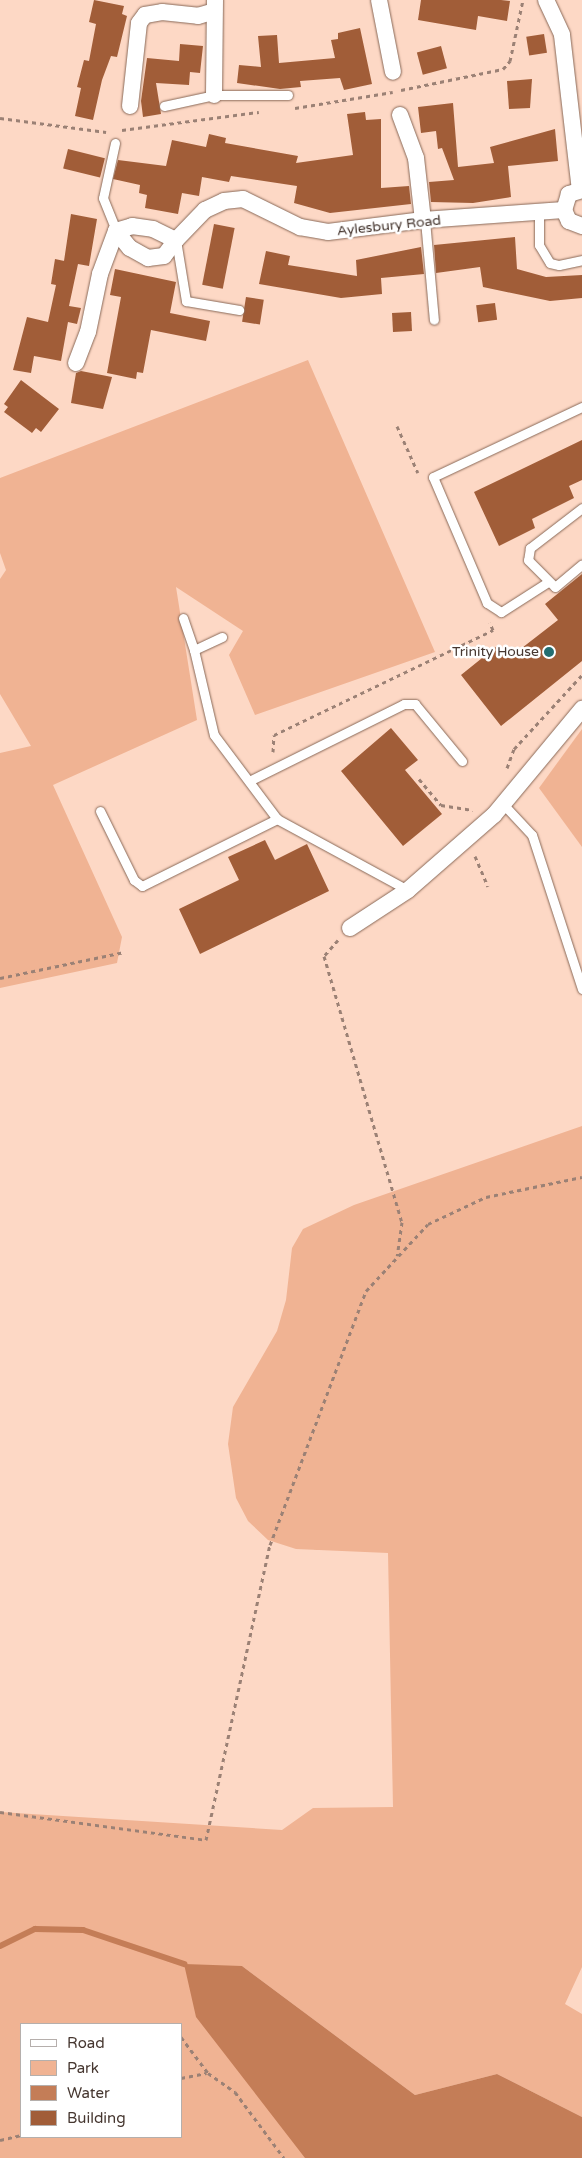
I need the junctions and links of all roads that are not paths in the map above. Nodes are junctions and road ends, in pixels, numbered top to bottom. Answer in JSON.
{"nodes":[{"id":1,"x":379,"y":0,"type":"edge"},
{"id":2,"x":546,"y":0,"type":"edge"},
{"id":3,"x":214,"y":6,"type":"edge"},
{"id":4,"x":393,"y":72,"type":"dead end"},
{"id":5,"x":214,"y":95,"type":"junction"},
{"id":6,"x":288,"y":95,"type":"dead end"},
{"id":7,"x":130,"y":106,"type":"dead end"},
{"id":8,"x":164,"y":106,"type":"dead end"},
{"id":9,"x":400,"y":115,"type":"dead end"},
{"id":10,"x":115,"y":143,"type":"dead end"},
{"id":11,"x":581,"y":190,"type":"edge"},
{"id":12,"x":564,"y":210,"type":"junction"},
{"id":13,"x":539,"y":213,"type":"junction"},
{"id":14,"x":424,"y":220,"type":"junction"},
{"id":15,"x":582,"y":226,"type":"edge"},
{"id":16,"x":116,"y":231,"type":"junction"},
{"id":17,"x":176,"y":240,"type":"junction"},
{"id":18,"x":582,"y":260,"type":"edge"},
{"id":19,"x":239,"y":310,"type":"dead end"},
{"id":20,"x":434,"y":320,"type":"dead end"},
{"id":21,"x":76,"y":363,"type":"dead end"},
{"id":22,"x":582,"y":408,"type":"edge"},
{"id":23,"x":582,"y":508,"type":"edge"},
{"id":24,"x":582,"y":564,"type":"edge"},
{"id":25,"x":548,"y":582,"type":"junction"},
{"id":26,"x":183,"y":618,"type":"dead end"},
{"id":27,"x":222,"y":637,"type":"dead end"},
{"id":28,"x":194,"y":650,"type":"junction"},
{"id":29,"x":582,"y":709,"type":"edge"},
{"id":30,"x":462,"y":761,"type":"dead end"},
{"id":31,"x":249,"y":781,"type":"junction"},
{"id":32,"x":504,"y":805,"type":"junction"},
{"id":33,"x":100,"y":810,"type":"dead end"},
{"id":34,"x":277,"y":819,"type":"junction"},
{"id":35,"x":408,"y":890,"type":"junction"},
{"id":36,"x":350,"y":928,"type":"road end"},
{"id":37,"x":582,"y":989,"type":"edge"}],
"edges":[{"from":1,"to":4,"type":"street"},
{"from":2,"to":11,"type":"street"},
{"from":3,"to":5,"type":"street"},
{"from":3,"to":7,"type":"street"},
{"from":5,"to":6,"type":"lane"},
{"from":5,"to":8,"type":"lane"},
{"from":9,"to":14,"type":"street"},
{"from":10,"to":16,"type":"lane"},
{"from":11,"to":12,"type":"street"},
{"from":12,"to":13,"type":"street","name":"Aylesbury Road"},
{"from":12,"to":15,"type":"street"},
{"from":13,"to":14,"type":"street","name":"Aylesbury Road"},
{"from":13,"to":18,"type":"lane"},
{"from":14,"to":17,"type":"street","name":"Aylesbury Road"},
{"from":14,"to":20,"type":"lane"},
{"from":16,"to":17,"type":"street"},
{"from":16,"to":17,"type":"street","name":"Aylesbury Road"},
{"from":16,"to":21,"type":"street"},
{"from":17,"to":19,"type":"lane"},
{"from":22,"to":25,"type":"lane"},
{"from":23,"to":25,"type":"lane"},
{"from":24,"to":25,"type":"lane"},
{"from":26,"to":28,"type":"lane"},
{"from":27,"to":28,"type":"lane"},
{"from":28,"to":31,"type":"lane"},
{"from":29,"to":32,"type":"street"},
{"from":30,"to":31,"type":"lane"},
{"from":31,"to":34,"type":"lane"},
{"from":32,"to":35,"type":"street"},
{"from":32,"to":37,"type":"lane"},
{"from":33,"to":34,"type":"lane"},
{"from":34,"to":35,"type":"lane"},
{"from":35,"to":36,"type":"street"}]}
